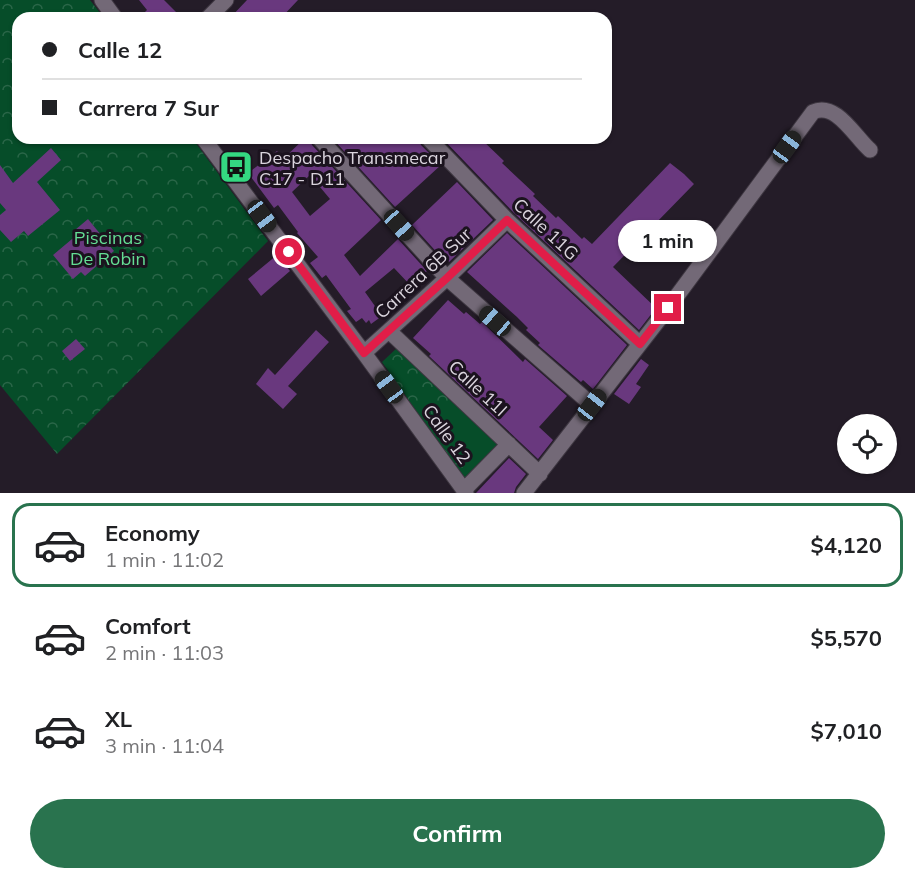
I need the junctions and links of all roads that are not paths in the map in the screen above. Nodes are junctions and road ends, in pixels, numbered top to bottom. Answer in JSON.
{"nodes":[{"id":1,"x":226,"y":0,"type":"edge"},
{"id":2,"x":214,"y":12,"type":"edge"},
{"id":3,"x":207,"y":144,"type":"edge"},
{"id":4,"x":325,"y":144,"type":"edge"},
{"id":5,"x":434,"y":144,"type":"edge"},
{"id":6,"x":870,"y":150,"type":"dead end"},
{"id":7,"x":507,"y":220,"type":"junction"},
{"id":8,"x":447,"y":278,"type":"junction"},
{"id":9,"x":389,"y":331,"type":"junction"},
{"id":10,"x":640,"y":344,"type":"junction"},
{"id":11,"x":364,"y":353,"type":"junction"},
{"id":12,"x":592,"y":405,"type":"junction"},
{"id":13,"x":509,"y":444,"type":"junction"},
{"id":14,"x":540,"y":474,"type":"junction"},
{"id":15,"x":465,"y":492,"type":"edge"},
{"id":16,"x":524,"y":493,"type":"edge"}],
"edges":[{"from":1,"to":2,"type":"street"},
{"from":3,"to":11,"type":"street","name":"Calle 12"},
{"from":4,"to":8,"type":"street"},
{"from":5,"to":7,"type":"street","name":"Calle 11G"},
{"from":6,"to":10,"type":"street"},
{"from":7,"to":8,"type":"street","name":"Carrera 6B Sur"},
{"from":7,"to":10,"type":"street","name":"Calle 11G"},
{"from":8,"to":9,"type":"street","name":"Carrera 6B Sur"},
{"from":8,"to":12,"type":"street"},
{"from":9,"to":11,"type":"street","name":"Carrera 6B Sur"},
{"from":9,"to":13,"type":"street","name":"Calle 11I"},
{"from":10,"to":12,"type":"street"},
{"from":11,"to":15,"type":"street","name":"Calle 12"},
{"from":12,"to":14,"type":"street"},
{"from":13,"to":14,"type":"street","name":"Calle 11I"},
{"from":13,"to":15,"type":"street"},
{"from":14,"to":16,"type":"street"}]}
